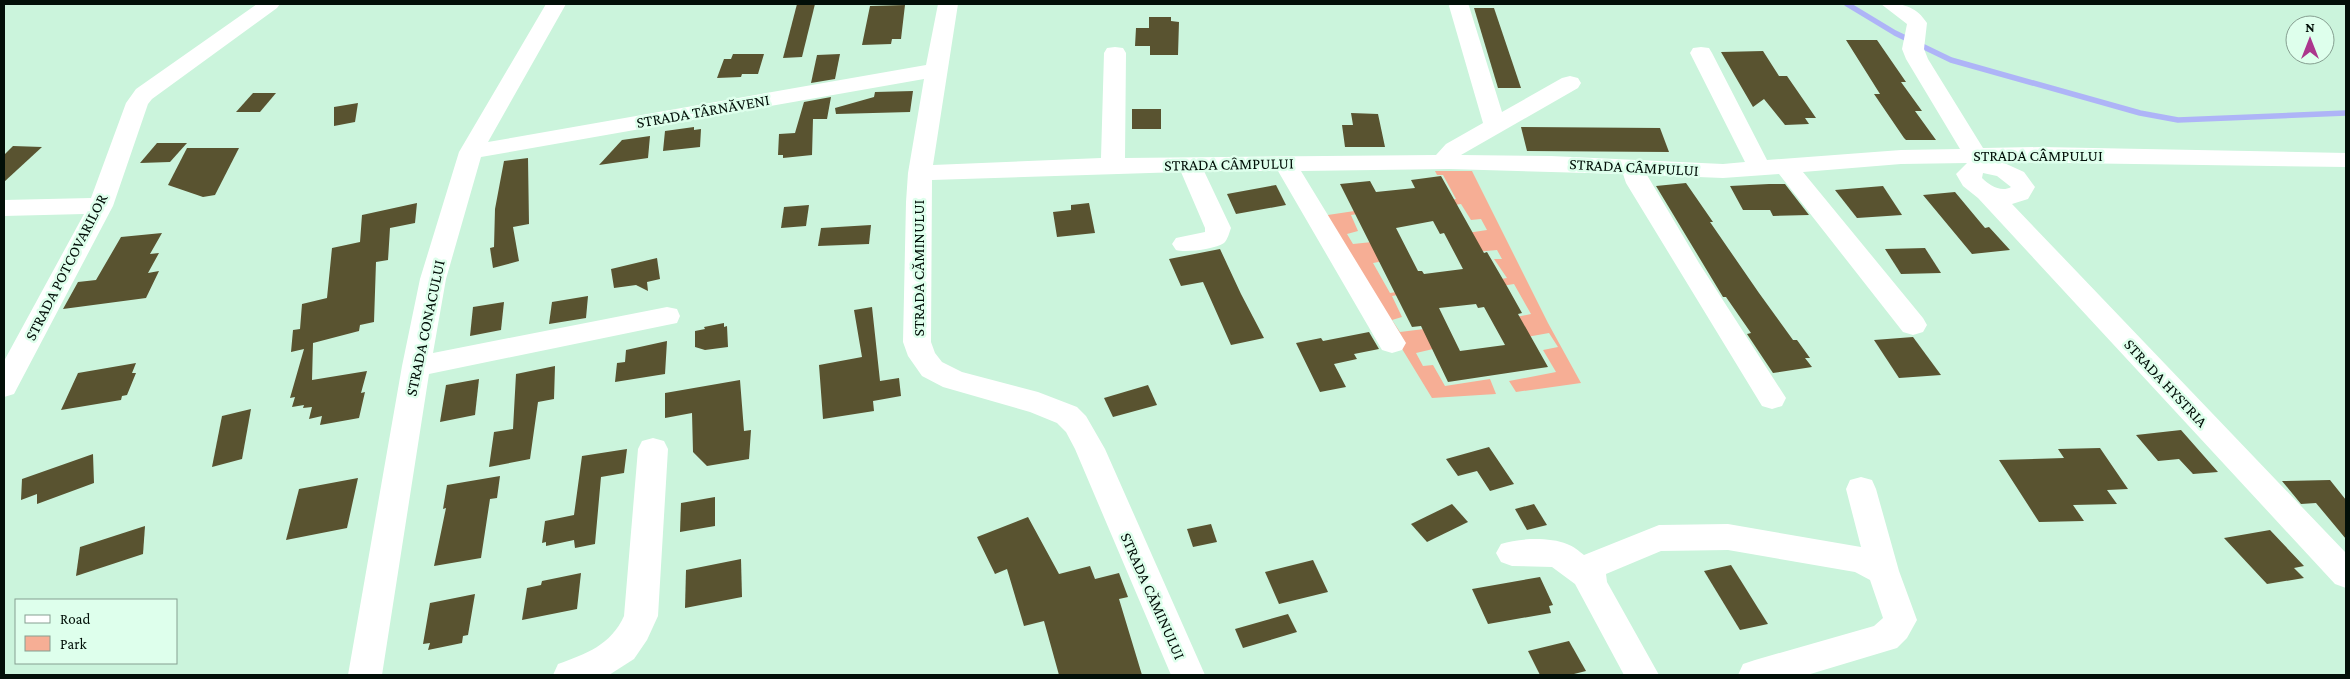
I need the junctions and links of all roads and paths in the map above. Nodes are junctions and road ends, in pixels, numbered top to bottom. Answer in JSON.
{"nodes":[{"id":1,"x":270,"y":4,"type":"edge"},
{"id":2,"x":556,"y":4,"type":"edge"},
{"id":3,"x":948,"y":4,"type":"edge"},
{"id":4,"x":1891,"y":4,"type":"edge"},
{"id":5,"x":1459,"y":6,"type":"dead end"},
{"id":6,"x":1115,"y":53,"type":"dead end"},
{"id":7,"x":1701,"y":53,"type":"dead end"},
{"id":8,"x":936,"y":70,"type":"junction"},
{"id":9,"x":1570,"y":83,"type":"dead end"},
{"id":10,"x":1495,"y":126,"type":"junction"},
{"id":11,"x":471,"y":152,"type":"junction"},
{"id":12,"x":2346,"y":160,"type":"edge"},
{"id":13,"x":1449,"y":162,"type":"junction"},
{"id":14,"x":1285,"y":163,"type":"junction"},
{"id":15,"x":1189,"y":164,"type":"junction"},
{"id":16,"x":1113,"y":165,"type":"junction"},
{"id":17,"x":1786,"y":166,"type":"junction"},
{"id":18,"x":1632,"y":167,"type":"junction"},
{"id":19,"x":1760,"y":170,"type":"junction"},
{"id":20,"x":1981,"y":171,"type":"junction"},
{"id":21,"x":920,"y":173,"type":"junction"},
{"id":22,"x":100,"y":206,"type":"junction"},
{"id":23,"x":4,"y":208,"type":"edge"},
{"id":24,"x":1184,"y":244,"type":"dead end"},
{"id":25,"x":667,"y":316,"type":"dead end"},
{"id":26,"x":1912,"y":325,"type":"dead end"},
{"id":27,"x":1392,"y":344,"type":"dead end"},
{"id":28,"x":416,"y":366,"type":"junction"},
{"id":29,"x":4,"y":387,"type":"edge"},
{"id":30,"x":1772,"y":398,"type":"dead end"},
{"id":31,"x":653,"y":449,"type":"dead end"},
{"id":32,"x":1861,"y":489,"type":"dead end"},
{"id":33,"x":1512,"y":553,"type":"dead end"},
{"id":34,"x":1883,"y":571,"type":"junction"},
{"id":35,"x":2346,"y":574,"type":"edge"},
{"id":36,"x":1589,"y":576,"type":"junction"},
{"id":37,"x":365,"y":675,"type":"edge"},
{"id":38,"x":570,"y":675,"type":"edge"},
{"id":39,"x":1188,"y":675,"type":"edge"},
{"id":40,"x":1642,"y":675,"type":"edge"},
{"id":41,"x":1755,"y":675,"type":"edge"}],
"edges":[{"from":1,"to":22,"type":"street","name":"STRADA POTCOVARILOR"},
{"from":2,"to":11,"type":"street","name":"STRADA CONACULUI"},
{"from":3,"to":8,"type":"street","name":"STRADA CĂMINULUI"},
{"from":4,"to":20,"type":"street","name":"STRADA HYSTRIA"},
{"from":5,"to":10,"type":"street"},
{"from":6,"to":16,"type":"street"},
{"from":7,"to":19,"type":"street"},
{"from":8,"to":11,"type":"street","name":"STRADA TÂRNĂVENI"},
{"from":8,"to":21,"type":"street","name":"STRADA CĂMINULUI"},
{"from":9,"to":10,"type":"street"},
{"from":10,"to":13,"type":"street"},
{"from":11,"to":28,"type":"street","name":"STRADA CONACULUI"},
{"from":12,"to":20,"type":"street","name":"STRADA CÂMPULUI"},
{"from":13,"to":14,"type":"street","name":"STRADA CÂMPULUI"},
{"from":13,"to":18,"type":"street","name":"STRADA CÂMPULUI"},
{"from":14,"to":15,"type":"street","name":"STRADA CÂMPULUI"},
{"from":14,"to":27,"type":"street"},
{"from":15,"to":16,"type":"street","name":"STRADA CÂMPULUI"},
{"from":15,"to":24,"type":"street"},
{"from":16,"to":21,"type":"street","name":"STRADA CÂMPULUI"},
{"from":17,"to":19,"type":"street","name":"STRADA CÂMPULUI"},
{"from":17,"to":20,"type":"street","name":"STRADA CÂMPULUI"},
{"from":17,"to":26,"type":"street"},
{"from":18,"to":19,"type":"street","name":"STRADA CÂMPULUI"},
{"from":18,"to":30,"type":"street"},
{"from":20,"to":35,"type":"street","name":"STRADA HYSTRIA"},
{"from":21,"to":39,"type":"street","name":"STRADA CĂMINULUI"},
{"from":22,"to":23,"type":"street"},
{"from":22,"to":29,"type":"street","name":"STRADA POTCOVARILOR"},
{"from":25,"to":28,"type":"street"},
{"from":28,"to":37,"type":"street","name":"STRADA CONACULUI"},
{"from":31,"to":38,"type":"street"},
{"from":32,"to":34,"type":"street"},
{"from":33,"to":36,"type":"street"},
{"from":34,"to":36,"type":"street"},
{"from":34,"to":41,"type":"street"},
{"from":36,"to":40,"type":"street"}]}
